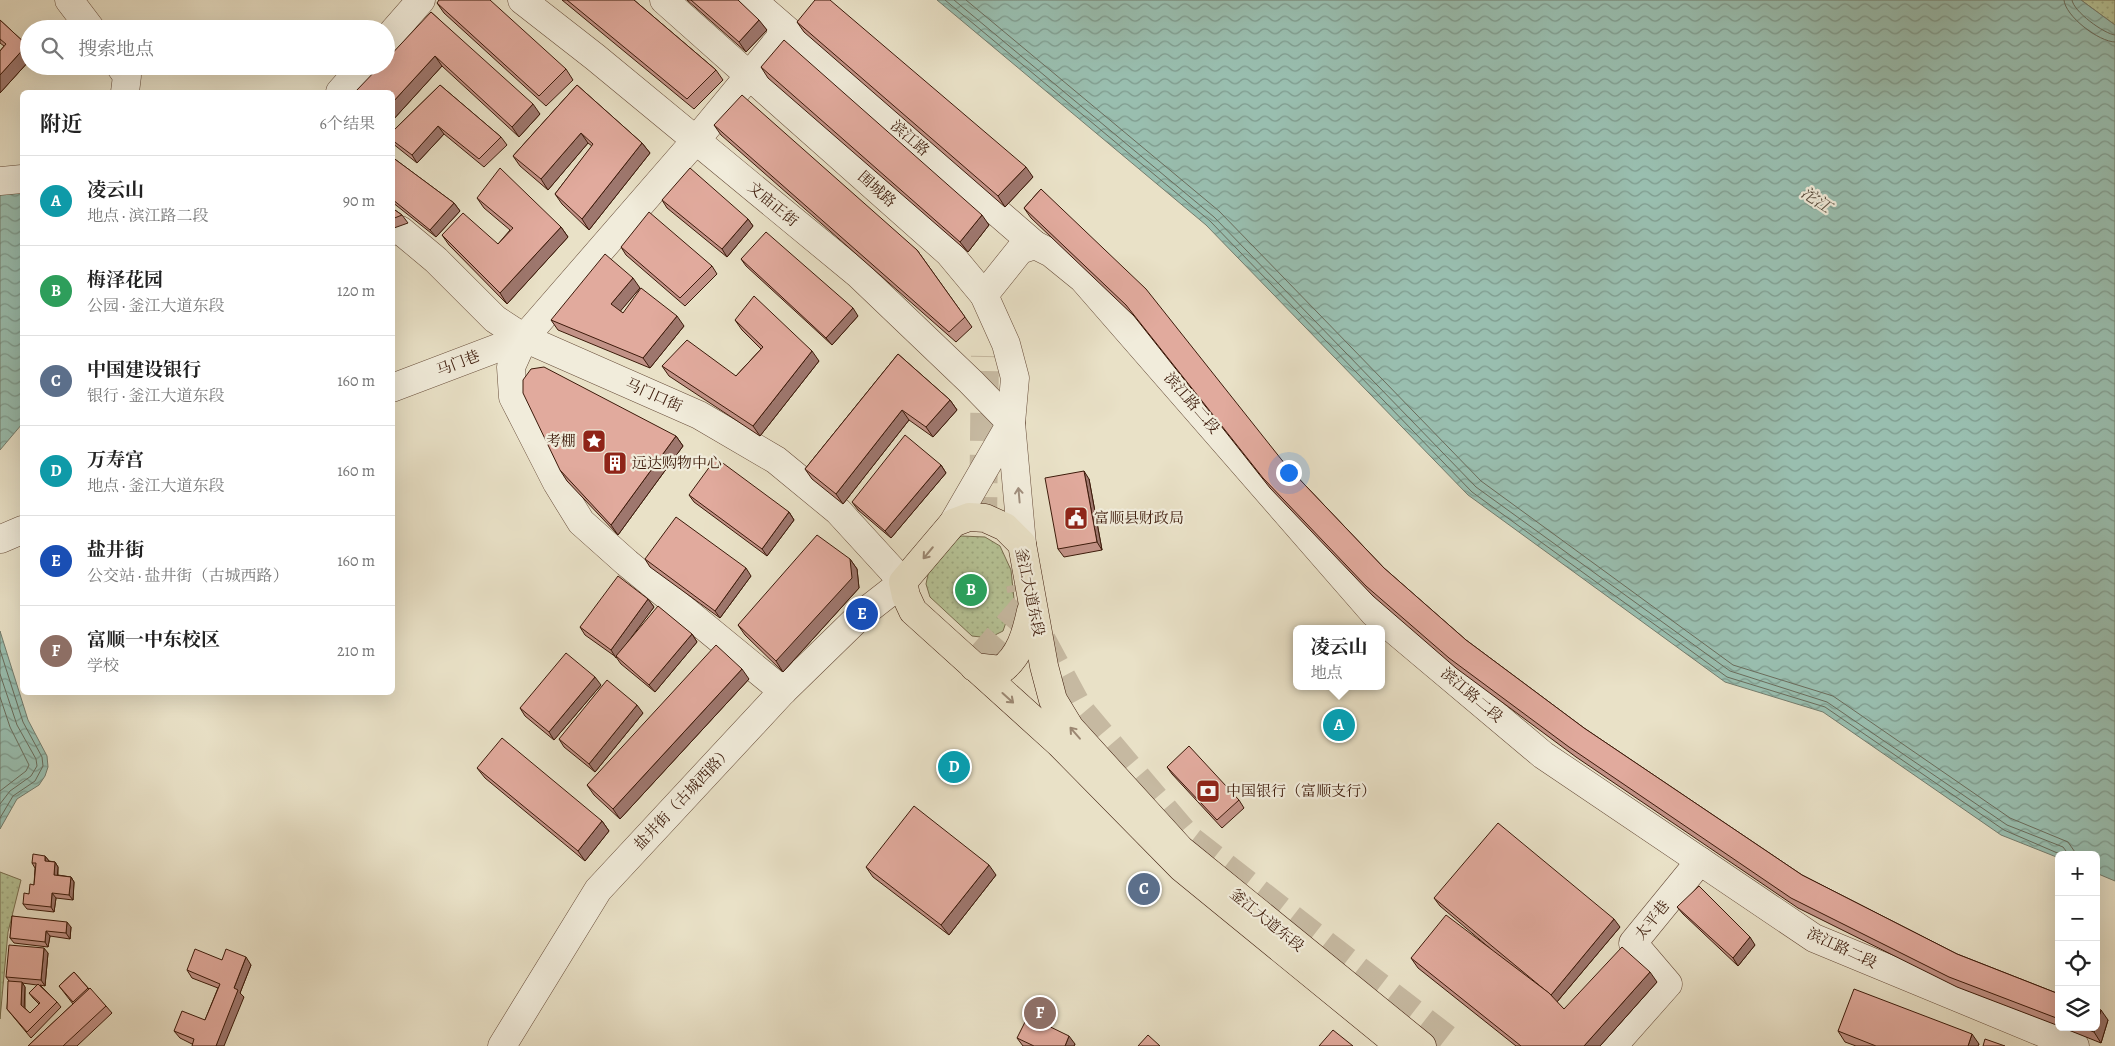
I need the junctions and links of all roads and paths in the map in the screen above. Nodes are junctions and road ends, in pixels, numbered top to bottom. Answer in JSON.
{"nodes":[{"id":1,"x":69,"y":0,"type":"edge"},
{"id":2,"x":421,"y":0,"type":"edge"},
{"id":3,"x":522,"y":0,"type":"edge"},
{"id":4,"x":664,"y":0,"type":"edge"},
{"id":5,"x":752,"y":0,"type":"edge"},
{"id":6,"x":84,"y":20,"type":"edge"},
{"id":7,"x":395,"y":30,"type":"edge"},
{"id":8,"x":786,"y":31,"type":"junction"},
{"id":9,"x":127,"y":75,"type":"edge"},
{"id":10,"x":355,"y":75,"type":"edge"},
{"id":11,"x":749,"y":75,"type":"junction"},
{"id":12,"x":125,"y":90,"type":"edge"},
{"id":13,"x":342,"y":90,"type":"edge"},
{"id":14,"x":696,"y":140,"type":"junction"},
{"id":15,"x":20,"y":179,"type":"edge"},
{"id":16,"x":0,"y":181,"type":"edge"},
{"id":17,"x":395,"y":231,"type":"edge"},
{"id":18,"x":1035,"y":245,"type":"junction"},
{"id":19,"x":984,"y":295,"type":"junction"},
{"id":20,"x":524,"y":338,"type":"junction"},
{"id":21,"x":395,"y":387,"type":"edge"},
{"id":22,"x":1011,"y":423,"type":"junction"},
{"id":23,"x":953,"y":523,"type":"junction"},
{"id":24,"x":1022,"y":544,"type":"junction"},
{"id":25,"x":903,"y":582,"type":"junction"},
{"id":26,"x":1034,"y":602,"type":"junction"},
{"id":27,"x":974,"y":667,"type":"junction"},
{"id":28,"x":783,"y":691,"type":"junction"},
{"id":29,"x":1700,"y":861,"type":"junction"},
{"id":30,"x":502,"y":1046,"type":"edge"},
{"id":31,"x":1400,"y":1046,"type":"edge"},
{"id":32,"x":1422,"y":1046,"type":"edge"},
{"id":33,"x":1613,"y":1046,"type":"edge"},
{"id":34,"x":2075,"y":1046,"type":"edge"}],
"edges":[{"from":1,"to":6,"type":"street"},
{"from":2,"to":7,"type":"street"},
{"from":3,"to":14,"type":"street","name":"文庙正街"},
{"from":4,"to":11,"type":"street","name":"围城路"},
{"from":5,"to":8,"type":"street","name":"滨江路"},
{"from":8,"to":11,"type":"street"},
{"from":8,"to":18,"type":"street","name":"滨江路"},
{"from":9,"to":12,"type":"street"},
{"from":10,"to":13,"type":"street"},
{"from":11,"to":14,"type":"street"},
{"from":11,"to":19,"type":"street","name":"围城路"},
{"from":14,"to":20,"type":"street"},
{"from":14,"to":22,"type":"street","name":"文庙正街"},
{"from":15,"to":16,"type":"street"},
{"from":17,"to":20,"type":"street","name":"马门口街"},
{"from":18,"to":19,"type":"street"},
{"from":18,"to":29,"type":"street","name":"滨江路二段"},
{"from":19,"to":22,"type":"street","name":"围城路"},
{"from":20,"to":21,"type":"street","name":"马门巷"},
{"from":20,"to":25,"type":"street","name":"马门口街"},
{"from":20,"to":28,"type":"street"},
{"from":22,"to":23,"type":"street"},
{"from":24,"to":22,"type":"street","name":"围城路","one_way":true},
{"from":23,"to":24,"type":"main road","name":"釜江大道东段"},
{"from":23,"to":25,"type":"main road","one_way":true},
{"from":24,"to":26,"type":"main road","name":"釜江大道东段"},
{"from":25,"to":27,"type":"main road","name":"釜江大道东段"},
{"from":25,"to":28,"type":"street","name":"盐井街（古城西路）"},
{"from":26,"to":27,"type":"main road"},
{"from":32,"to":26,"type":"main road","name":"釜江大道东段","one_way":true},
{"from":27,"to":31,"type":"main road","name":"釜江大道东段","one_way":true},
{"from":28,"to":30,"type":"street","name":"盐井街（古城西路）"},
{"from":29,"to":33,"type":"street","name":"太平巷"},
{"from":29,"to":34,"type":"street","name":"滨江路二段"}]}
